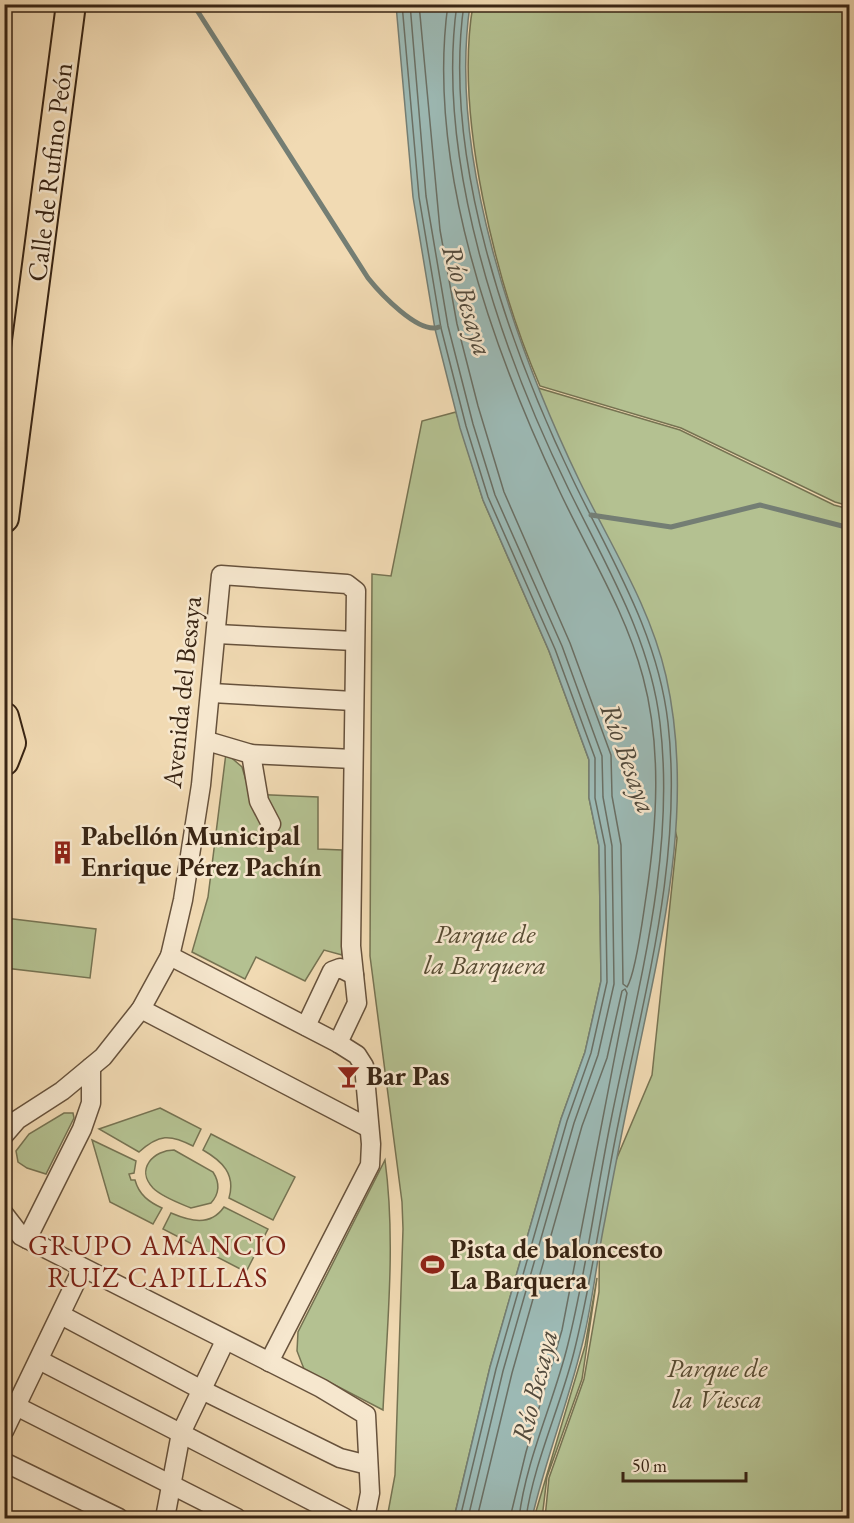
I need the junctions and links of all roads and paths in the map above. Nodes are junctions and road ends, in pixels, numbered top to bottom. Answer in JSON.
{"nodes":[{"id":1,"x":54,"y":4,"type":"edge"},
{"id":2,"x":71,"y":4,"type":"edge"},
{"id":3,"x":4,"y":396,"type":"edge"},
{"id":4,"x":4,"y":518,"type":"edge"},
{"id":5,"x":217,"y":634,"type":"junction"},
{"id":6,"x":354,"y":641,"type":"junction"},
{"id":7,"x":212,"y":693,"type":"junction"},
{"id":8,"x":353,"y":701,"type":"junction"},
{"id":9,"x":4,"y":717,"type":"edge"},
{"id":10,"x":207,"y":741,"type":"junction"},
{"id":11,"x":251,"y":754,"type":"junction"},
{"id":12,"x":353,"y":759,"type":"junction"},
{"id":13,"x":4,"y":761,"type":"edge"},
{"id":14,"x":271,"y":824,"type":"dead end"},
{"id":15,"x":170,"y":956,"type":"junction"},
{"id":16,"x":354,"y":975,"type":"junction"},
{"id":17,"x":141,"y":1008,"type":"junction"},
{"id":18,"x":306,"y":1026,"type":"junction"},
{"id":19,"x":338,"y":1043,"type":"junction"},
{"id":20,"x":91,"y":1067,"type":"junction"},
{"id":21,"x":11,"y":1121,"type":"edge"},
{"id":22,"x":369,"y":1128,"type":"junction"},
{"id":23,"x":4,"y":1135,"type":"edge"},
{"id":24,"x":4,"y":1214,"type":"edge"},
{"id":25,"x":17,"y":1236,"type":"edge"},
{"id":26,"x":82,"y":1269,"type":"junction"},
{"id":27,"x":61,"y":1315,"type":"junction"},
{"id":28,"x":225,"y":1341,"type":"junction"},
{"id":29,"x":39,"y":1360,"type":"junction"},
{"id":30,"x":269,"y":1362,"type":"junction"},
{"id":31,"x":200,"y":1389,"type":"junction"},
{"id":32,"x":16,"y":1406,"type":"junction"},
{"id":33,"x":4,"y":1431,"type":"edge"},
{"id":34,"x":181,"y":1433,"type":"junction"},
{"id":35,"x":4,"y":1462,"type":"edge"},
{"id":36,"x":368,"y":1465,"type":"junction"},
{"id":37,"x":171,"y":1486,"type":"junction"},
{"id":38,"x":95,"y":1513,"type":"edge"},
{"id":39,"x":119,"y":1518,"type":"edge"},
{"id":40,"x":165,"y":1518,"type":"edge"},
{"id":41,"x":237,"y":1518,"type":"edge"},
{"id":42,"x":345,"y":1518,"type":"edge"},
{"id":43,"x":366,"y":1518,"type":"edge"}],
"edges":[{"from":1,"to":3,"type":"main road","name":"Calle de Rufino Peón"},
{"from":2,"to":4,"type":"main road","name":"Calle de Rufino Peón"},
{"from":5,"to":6,"type":"street"},
{"from":5,"to":6,"type":"street","name":"Avenida del Besaya"},
{"from":5,"to":7,"type":"street","name":"Avenida del Besaya"},
{"from":6,"to":8,"type":"street"},
{"from":7,"to":8,"type":"street"},
{"from":7,"to":10,"type":"street","name":"Avenida del Besaya"},
{"from":8,"to":12,"type":"street"},
{"from":9,"to":13,"type":"main road"},
{"from":10,"to":11,"type":"street"},
{"from":10,"to":15,"type":"street","name":"Avenida del Besaya"},
{"from":11,"to":12,"type":"street"},
{"from":11,"to":14,"type":"street"},
{"from":12,"to":16,"type":"street"},
{"from":15,"to":17,"type":"street","name":"Avenida del Besaya"},
{"from":15,"to":18,"type":"street"},
{"from":16,"to":18,"type":"street"},
{"from":16,"to":19,"type":"street"},
{"from":17,"to":20,"type":"street","name":"Avenida del Besaya"},
{"from":17,"to":22,"type":"street"},
{"from":18,"to":19,"type":"street"},
{"from":19,"to":22,"type":"street"},
{"from":20,"to":21,"type":"street","name":"Avenida del Besaya"},
{"from":20,"to":25,"type":"street"},
{"from":21,"to":23,"type":"street"},
{"from":22,"to":30,"type":"street"},
{"from":24,"to":25,"type":"street"},
{"from":25,"to":26,"type":"street"},
{"from":26,"to":27,"type":"street"},
{"from":26,"to":28,"type":"street"},
{"from":27,"to":29,"type":"street"},
{"from":27,"to":31,"type":"street"},
{"from":28,"to":30,"type":"street"},
{"from":28,"to":31,"type":"street"},
{"from":29,"to":32,"type":"street"},
{"from":29,"to":34,"type":"street"},
{"from":30,"to":36,"type":"street"},
{"from":31,"to":34,"type":"street"},
{"from":31,"to":36,"type":"street"},
{"from":32,"to":33,"type":"street"},
{"from":32,"to":37,"type":"street"},
{"from":34,"to":37,"type":"street"},
{"from":34,"to":42,"type":"street"},
{"from":35,"to":38,"type":"street"},
{"from":36,"to":43,"type":"street"},
{"from":37,"to":40,"type":"street"},
{"from":37,"to":41,"type":"street"},
{"from":38,"to":39,"type":"street"}]}
